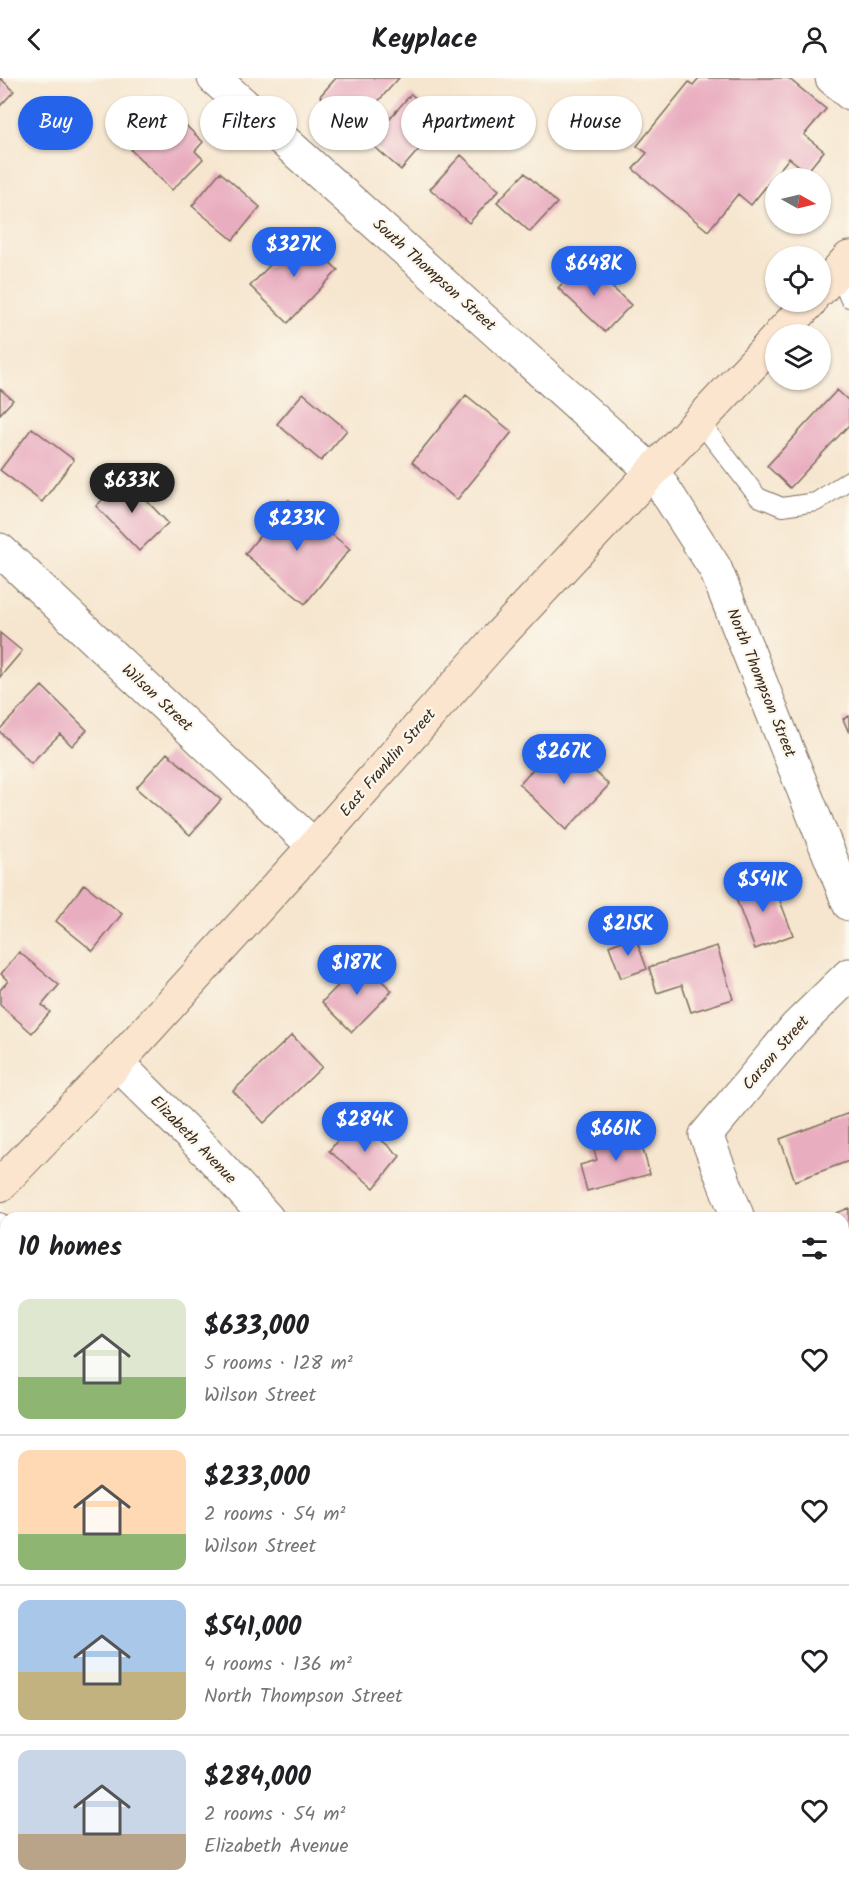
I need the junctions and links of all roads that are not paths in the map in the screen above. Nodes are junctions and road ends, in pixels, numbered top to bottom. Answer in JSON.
{"nodes":[{"id":1,"x":214,"y":78,"type":"edge"},
{"id":2,"x":832,"y":78,"type":"edge"},
{"id":3,"x":849,"y":93,"type":"edge"},
{"id":4,"x":801,"y":312,"type":"edge"},
{"id":5,"x":789,"y":324,"type":"edge"},
{"id":6,"x":765,"y":351,"type":"edge"},
{"id":7,"x":700,"y":422,"type":"junction"},
{"id":8,"x":654,"y":473,"type":"junction"},
{"id":9,"x":849,"y":480,"type":"edge"},
{"id":10,"x":0,"y":550,"type":"edge"},
{"id":11,"x":314,"y":846,"type":"junction"},
{"id":12,"x":849,"y":904,"type":"edge"},
{"id":13,"x":849,"y":975,"type":"edge"},
{"id":14,"x":117,"y":1063,"type":"junction"},
{"id":15,"x":0,"y":1185,"type":"edge"},
{"id":16,"x":262,"y":1212,"type":"edge"},
{"id":17,"x":736,"y":1212,"type":"edge"}],
"edges":[{"from":1,"to":8,"type":"street","name":"South Thompson Street"},
{"from":2,"to":3,"type":"street"},
{"from":4,"to":5,"type":"main road"},
{"from":6,"to":7,"type":"main road","name":"East Franklin Street"},
{"from":7,"to":8,"type":"main road","name":"East Franklin Street"},
{"from":7,"to":9,"type":"lane"},
{"from":8,"to":11,"type":"main road","name":"East Franklin Street"},
{"from":8,"to":12,"type":"street","name":"North Thompson Street"},
{"from":10,"to":11,"type":"street","name":"Wilson Street"},
{"from":11,"to":14,"type":"main road","name":"East Franklin Street"},
{"from":13,"to":17,"type":"street","name":"Carson Street"},
{"from":14,"to":15,"type":"main road","name":"East Franklin Street"},
{"from":14,"to":16,"type":"street","name":"Elizabeth Avenue"}]}
